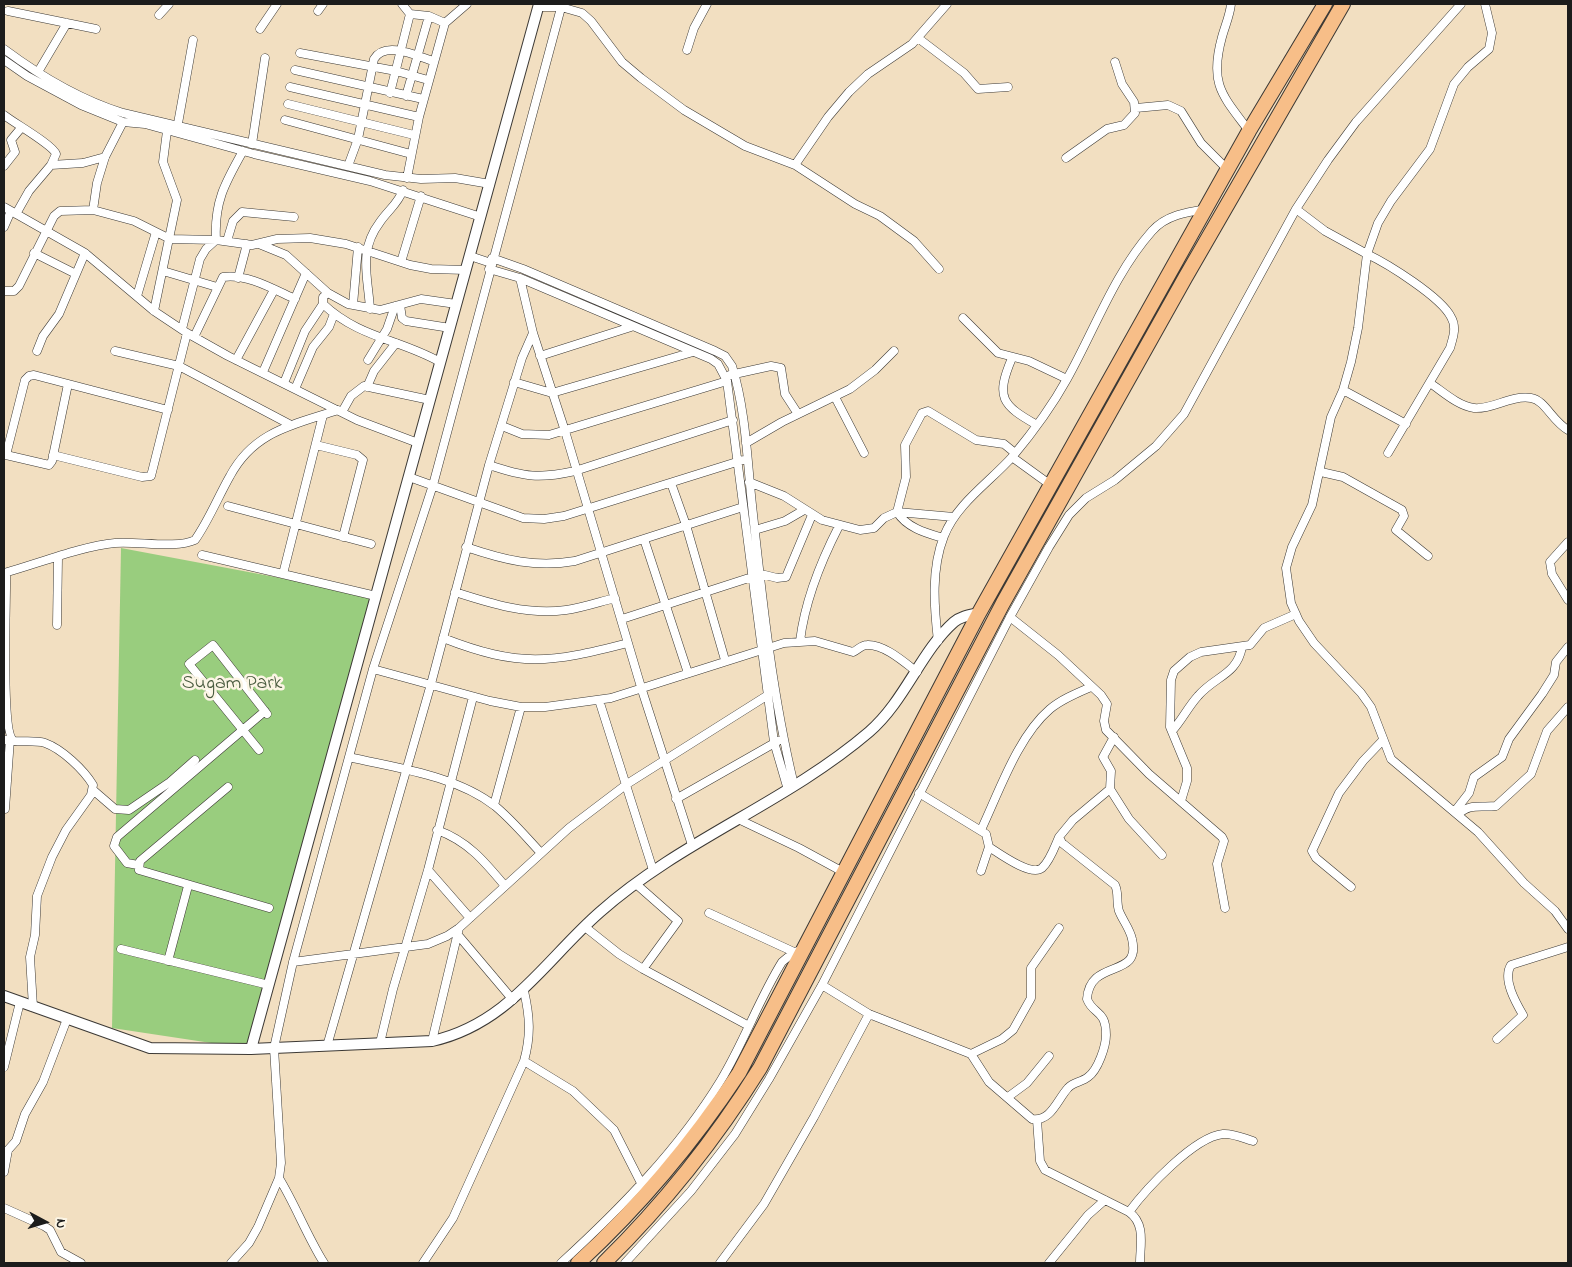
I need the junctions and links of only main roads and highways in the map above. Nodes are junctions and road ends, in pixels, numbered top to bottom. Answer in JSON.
{"nodes":[{"id":1,"x":1325,"y":4,"type":"edge"},
{"id":2,"x":1343,"y":4,"type":"edge"},
{"id":3,"x":578,"y":1263,"type":"edge"},
{"id":4,"x":604,"y":1263,"type":"edge"}],
"edges":[{"from":1,"to":3,"type":"highway"},
{"from":2,"to":4,"type":"highway"}]}
